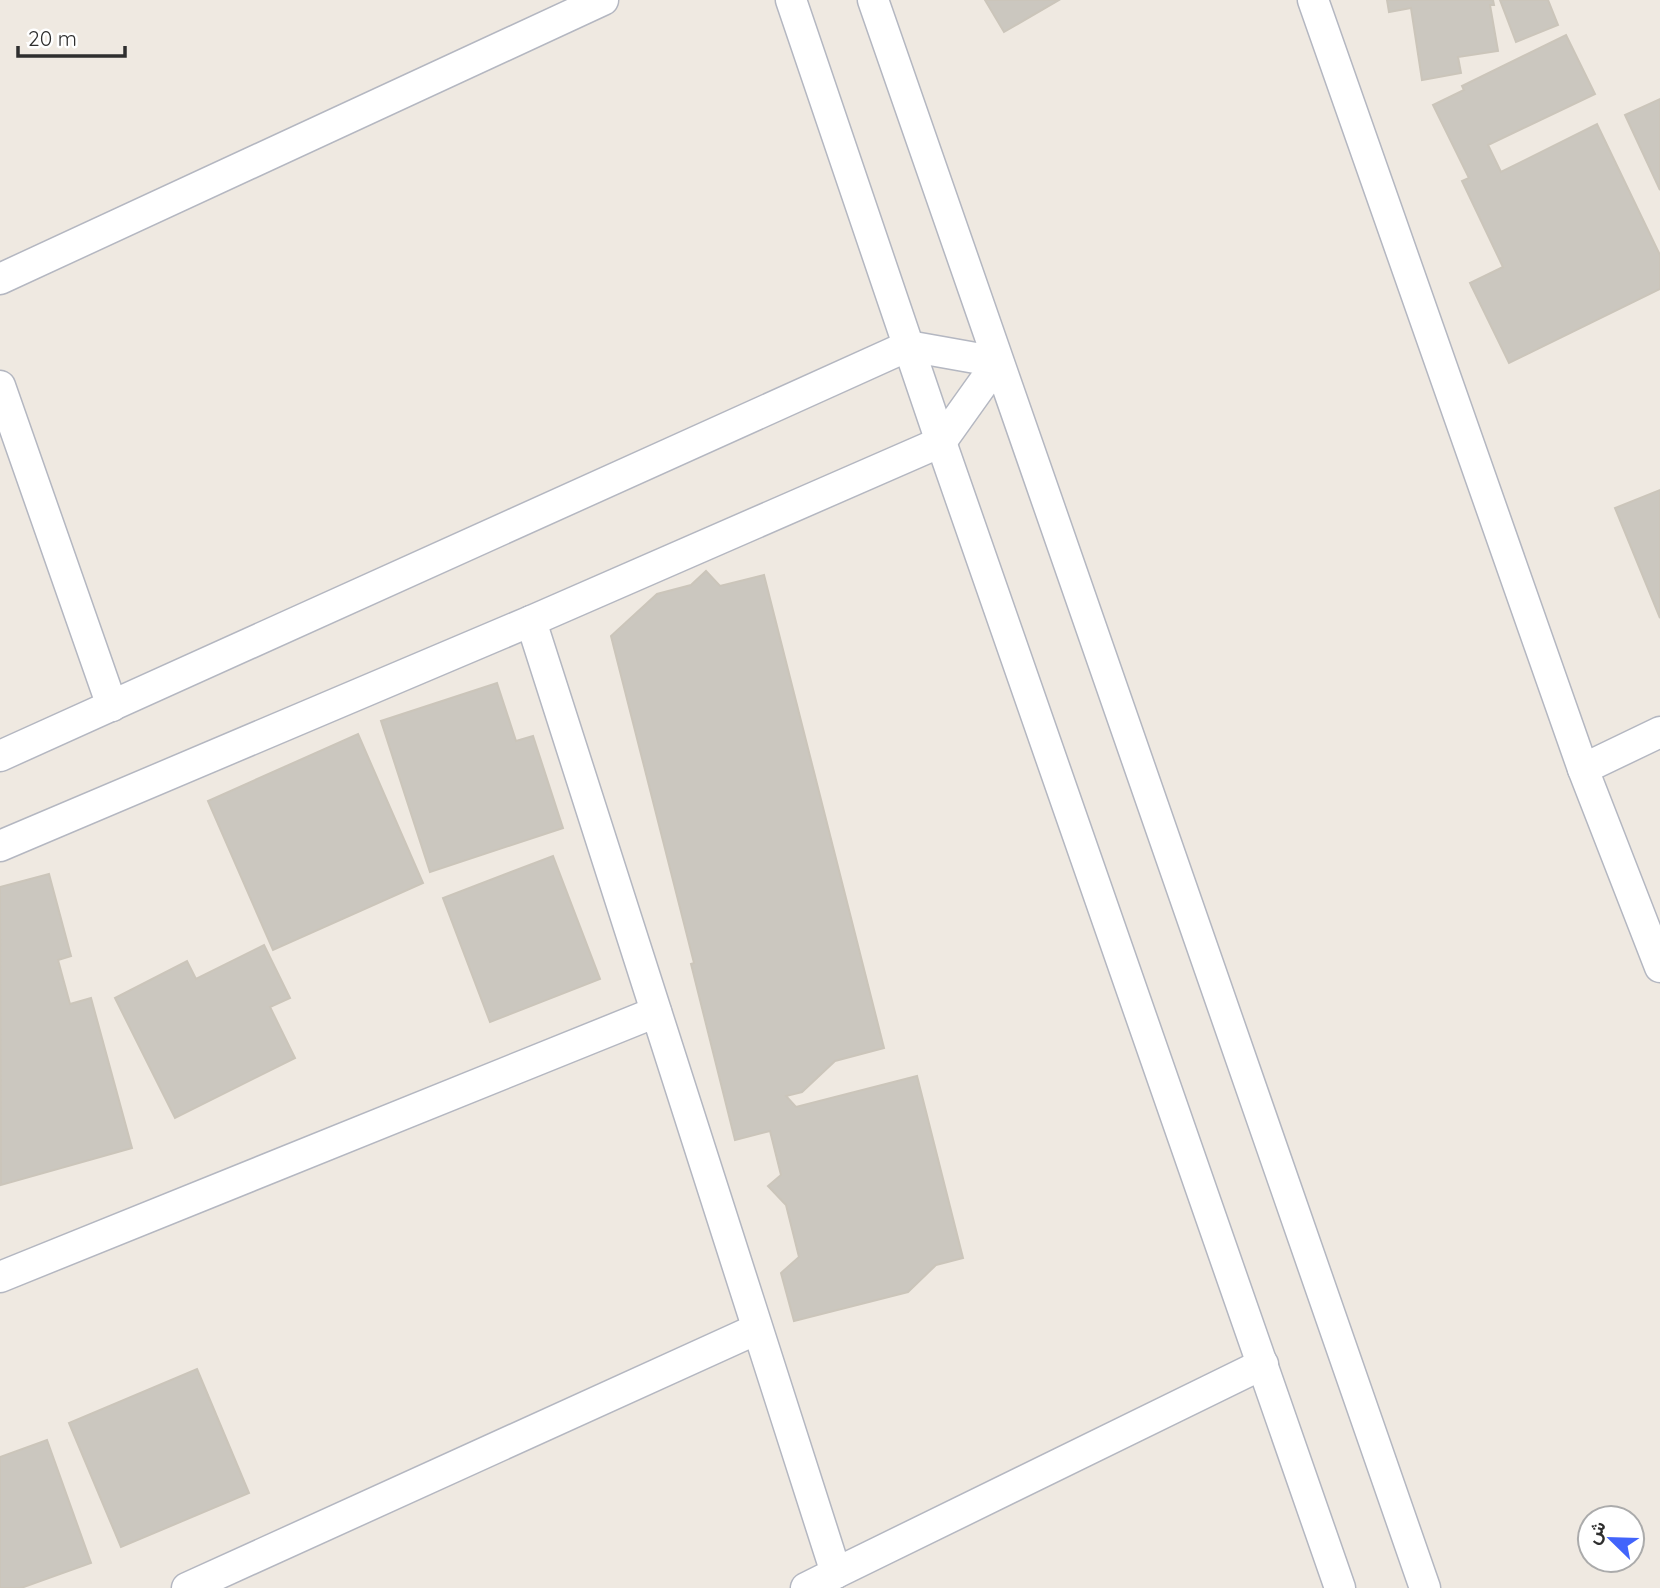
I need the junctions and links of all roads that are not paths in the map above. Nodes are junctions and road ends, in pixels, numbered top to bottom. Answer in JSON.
{"nodes":[{"id":1,"x":603,"y":0,"type":"edge"},
{"id":2,"x":791,"y":0,"type":"edge"},
{"id":3,"x":873,"y":0,"type":"edge"},
{"id":4,"x":1313,"y":0,"type":"edge"},
{"id":5,"x":0,"y":279,"type":"edge"},
{"id":6,"x":908,"y":346,"type":"junction"},
{"id":7,"x":998,"y":362,"type":"junction"},
{"id":8,"x":0,"y":386,"type":"edge"},
{"id":9,"x":941,"y":442,"type":"junction"},
{"id":10,"x":531,"y":621,"type":"junction"},
{"id":11,"x":112,"y":706,"type":"junction"},
{"id":12,"x":1660,"y":732,"type":"edge"},
{"id":13,"x":0,"y":756,"type":"edge"},
{"id":14,"x":1583,"y":769,"type":"junction"},
{"id":15,"x":0,"y":846,"type":"edge"},
{"id":16,"x":1660,"y":967,"type":"edge"},
{"id":17,"x":656,"y":1012,"type":"junction"},
{"id":18,"x":0,"y":1277,"type":"edge"},
{"id":19,"x":757,"y":1329,"type":"junction"},
{"id":20,"x":1262,"y":1364,"type":"junction"},
{"id":21,"x":835,"y":1573,"type":"junction"},
{"id":22,"x":187,"y":1588,"type":"edge"},
{"id":23,"x":806,"y":1588,"type":"edge"},
{"id":24,"x":1339,"y":1588,"type":"edge"},
{"id":25,"x":1425,"y":1588,"type":"edge"}],
"edges":[{"from":1,"to":5,"type":"street"},
{"from":2,"to":6,"type":"street"},
{"from":3,"to":7,"type":"street"},
{"from":4,"to":14,"type":"street"},
{"from":6,"to":7,"type":"street"},
{"from":6,"to":9,"type":"street"},
{"from":6,"to":11,"type":"street"},
{"from":7,"to":9,"type":"street"},
{"from":7,"to":25,"type":"street"},
{"from":8,"to":11,"type":"street"},
{"from":9,"to":10,"type":"street"},
{"from":9,"to":20,"type":"street"},
{"from":10,"to":15,"type":"street"},
{"from":10,"to":17,"type":"street"},
{"from":11,"to":13,"type":"street"},
{"from":12,"to":14,"type":"street"},
{"from":14,"to":16,"type":"street"},
{"from":17,"to":18,"type":"street"},
{"from":17,"to":19,"type":"street"},
{"from":19,"to":21,"type":"street"},
{"from":19,"to":22,"type":"street"},
{"from":20,"to":21,"type":"street"},
{"from":20,"to":24,"type":"street"},
{"from":21,"to":23,"type":"street"}]}
